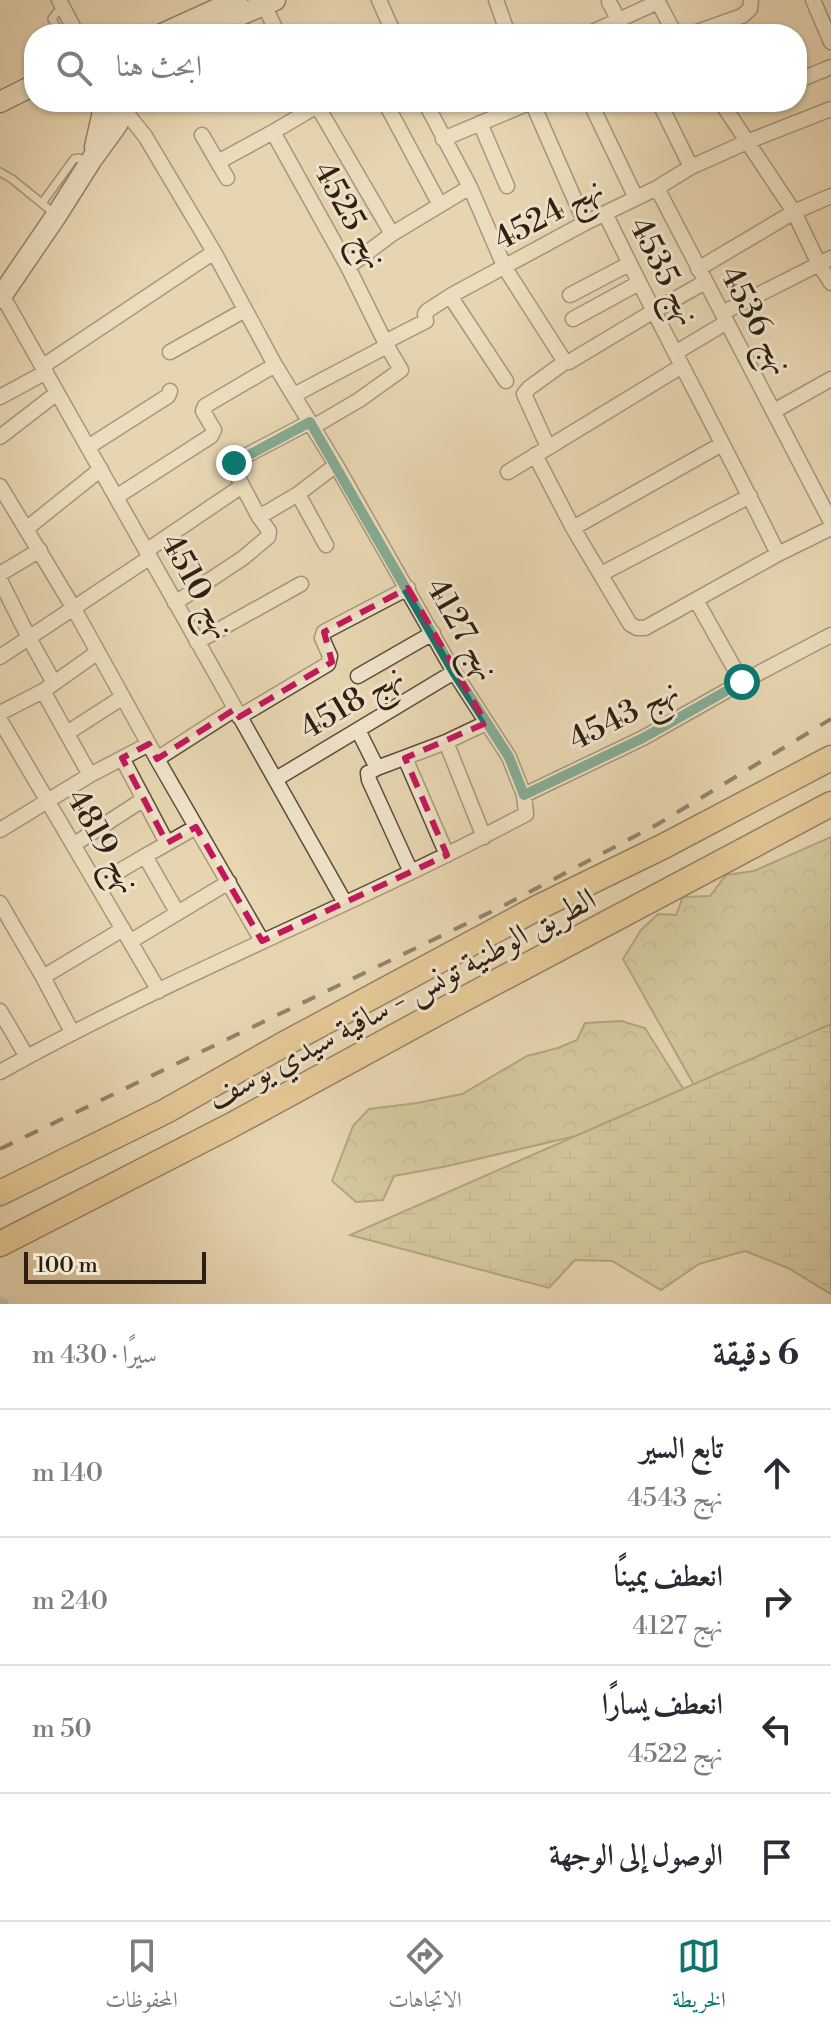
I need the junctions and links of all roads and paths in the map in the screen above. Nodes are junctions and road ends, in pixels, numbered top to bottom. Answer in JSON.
{"nodes":[{"id":1,"x":237,"y":0,"type":"edge"},
{"id":2,"x":379,"y":0,"type":"edge"},
{"id":3,"x":496,"y":0,"type":"edge"},
{"id":4,"x":751,"y":0,"type":"edge"},
{"id":5,"x":813,"y":0,"type":"edge"},
{"id":6,"x":657,"y":1,"type":"edge"},
{"id":7,"x":270,"y":2,"type":"edge"},
{"id":8,"x":609,"y":2,"type":"edge"},
{"id":9,"x":62,"y":5,"type":"edge"},
{"id":10,"x":55,"y":24,"type":"edge"},
{"id":11,"x":72,"y":24,"type":"edge"},
{"id":12,"x":184,"y":24,"type":"edge"},
{"id":13,"x":219,"y":24,"type":"edge"},
{"id":14,"x":276,"y":24,"type":"edge"},
{"id":15,"x":390,"y":24,"type":"edge"},
{"id":16,"x":504,"y":24,"type":"edge"},
{"id":17,"x":621,"y":24,"type":"edge"},
{"id":18,"x":627,"y":24,"type":"edge"},
{"id":19,"x":670,"y":24,"type":"edge"},
{"id":20,"x":719,"y":24,"type":"edge"},
{"id":21,"x":831,"y":42,"type":"edge"},
{"id":22,"x":831,"y":67,"type":"edge"},
{"id":23,"x":807,"y":77,"type":"edge"},
{"id":24,"x":24,"y":90,"type":"edge"},
{"id":25,"x":24,"y":96,"type":"edge"},
{"id":26,"x":0,"y":102,"type":"edge"},
{"id":27,"x":831,"y":109,"type":"edge"},
{"id":28,"x":103,"y":112,"type":"edge"},
{"id":29,"x":119,"y":112,"type":"edge"},
{"id":30,"x":126,"y":112,"type":"edge"},
{"id":31,"x":304,"y":112,"type":"edge"},
{"id":32,"x":321,"y":112,"type":"edge"},
{"id":33,"x":390,"y":112,"type":"edge"},
{"id":34,"x":430,"y":112,"type":"edge"},
{"id":35,"x":507,"y":112,"type":"edge"},
{"id":36,"x":536,"y":112,"type":"edge"},
{"id":37,"x":595,"y":112,"type":"edge"},
{"id":38,"x":664,"y":112,"type":"edge"},
{"id":39,"x":728,"y":112,"type":"edge"},
{"id":40,"x":480,"y":123,"type":"junction"},
{"id":41,"x":273,"y":132,"type":"junction"},
{"id":42,"x":202,"y":135,"type":"dead end"},
{"id":43,"x":443,"y":139,"type":"junction"},
{"id":44,"x":749,"y":141,"type":"junction"},
{"id":45,"x":90,"y":161,"type":"junction"},
{"id":46,"x":218,"y":162,"type":"junction"},
{"id":47,"x":691,"y":167,"type":"junction"},
{"id":48,"x":0,"y":172,"type":"edge"},
{"id":49,"x":227,"y":178,"type":"dead end"},
{"id":50,"x":507,"y":186,"type":"dead end"},
{"id":51,"x":470,"y":187,"type":"junction"},
{"id":52,"x":657,"y":188,"type":"junction"},
{"id":53,"x":831,"y":196,"type":"edge"},
{"id":54,"x":636,"y":198,"type":"junction"},
{"id":55,"x":440,"y":205,"type":"junction"},
{"id":56,"x":49,"y":210,"type":"junction"},
{"id":57,"x":794,"y":212,"type":"junction"},
{"id":58,"x":605,"y":213,"type":"junction"},
{"id":59,"x":585,"y":223,"type":"junction"},
{"id":60,"x":392,"y":234,"type":"junction"},
{"id":61,"x":214,"y":252,"type":"junction"},
{"id":62,"x":825,"y":261,"type":"edge"},
{"id":63,"x":629,"y":264,"type":"junction"},
{"id":64,"x":348,"y":267,"type":"junction"},
{"id":65,"x":505,"y":268,"type":"junction"},
{"id":66,"x":701,"y":276,"type":"junction"},
{"id":67,"x":639,"y":283,"type":"junction"},
{"id":68,"x":831,"y":283,"type":"edge"},
{"id":69,"x":570,"y":295,"type":"dead end"},
{"id":70,"x":450,"y":296,"type":"junction"},
{"id":71,"x":1,"y":297,"type":"edge"},
{"id":72,"x":245,"y":310,"type":"junction"},
{"id":73,"x":654,"y":311,"type":"junction"},
{"id":74,"x":724,"y":317,"type":"junction"},
{"id":75,"x":573,"y":319,"type":"dead end"},
{"id":76,"x":386,"y":344,"type":"junction"},
{"id":77,"x":170,"y":352,"type":"dead end"},
{"id":78,"x":678,"y":360,"type":"junction"},
{"id":79,"x":565,"y":362,"type":"junction"},
{"id":80,"x":275,"y":365,"type":"junction"},
{"id":81,"x":44,"y":369,"type":"junction"},
{"id":82,"x":831,"y":379,"type":"edge"},
{"id":83,"x":506,"y":381,"type":"dead end"},
{"id":84,"x":170,"y":391,"type":"dead end"},
{"id":85,"x":57,"y":393,"type":"junction"},
{"id":86,"x":294,"y":395,"type":"junction"},
{"id":87,"x":0,"y":397,"type":"edge"},
{"id":88,"x":774,"y":411,"type":"junction"},
{"id":89,"x":312,"y":425,"type":"junction"},
{"id":90,"x":0,"y":437,"type":"edge"},
{"id":91,"x":722,"y":444,"type":"junction"},
{"id":92,"x":88,"y":447,"type":"junction"},
{"id":93,"x":541,"y":451,"type":"junction"},
{"id":94,"x":336,"y":465,"type":"junction"},
{"id":95,"x":101,"y":469,"type":"junction"},
{"id":96,"x":508,"y":472,"type":"dead end"},
{"id":97,"x":0,"y":486,"type":"edge"},
{"id":98,"x":242,"y":486,"type":"junction"},
{"id":99,"x":298,"y":494,"type":"junction"},
{"id":100,"x":750,"y":496,"type":"junction"},
{"id":101,"x":116,"y":497,"type":"junction"},
{"id":102,"x":6,"y":510,"type":"edge"},
{"id":103,"x":259,"y":517,"type":"junction"},
{"id":104,"x":831,"y":525,"type":"edge"},
{"id":105,"x":573,"y":528,"type":"junction"},
{"id":106,"x":26,"y":529,"type":"junction"},
{"id":107,"x":326,"y":545,"type":"dead end"},
{"id":108,"x":40,"y":550,"type":"junction"},
{"id":109,"x":148,"y":554,"type":"junction"},
{"id":110,"x":778,"y":554,"type":"junction"},
{"id":111,"x":601,"y":574,"type":"junction"},
{"id":112,"x":0,"y":577,"type":"edge"},
{"id":113,"x":301,"y":584,"type":"dead end"},
{"id":114,"x":408,"y":588,"type":"junction"},
{"id":115,"x":696,"y":600,"type":"junction"},
{"id":116,"x":175,"y":603,"type":"junction"},
{"id":117,"x":73,"y":607,"type":"junction"},
{"id":118,"x":433,"y":633,"type":"junction"},
{"id":119,"x":831,"y":635,"type":"edge"},
{"id":120,"x":29,"y":638,"type":"junction"},
{"id":121,"x":197,"y":642,"type":"junction"},
{"id":122,"x":98,"y":652,"type":"junction"},
{"id":123,"x":0,"y":657,"type":"edge"},
{"id":124,"x":454,"y":672,"type":"junction"},
{"id":125,"x":358,"y":676,"type":"dead end"},
{"id":126,"x":742,"y":682,"type":"junction"},
{"id":127,"x":49,"y":687,"type":"junction"},
{"id":128,"x":123,"y":697,"type":"junction"},
{"id":129,"x":0,"y":713,"type":"edge"},
{"id":130,"x":237,"y":713,"type":"junction"},
{"id":131,"x":0,"y":720,"type":"edge"},
{"id":132,"x":486,"y":723,"type":"junction"},
{"id":133,"x":358,"y":730,"type":"junction"},
{"id":134,"x":67,"y":733,"type":"junction"},
{"id":135,"x":446,"y":742,"type":"junction"},
{"id":136,"x":149,"y":744,"type":"junction"},
{"id":137,"x":122,"y":758,"type":"junction"},
{"id":138,"x":405,"y":758,"type":"junction"},
{"id":139,"x":831,"y":758,"type":"edge"},
{"id":140,"x":157,"y":759,"type":"junction"},
{"id":141,"x":377,"y":768,"type":"junction"},
{"id":142,"x":90,"y":775,"type":"junction"},
{"id":143,"x":276,"y":779,"type":"junction"},
{"id":144,"x":524,"y":795,"type":"junction"},
{"id":145,"x":144,"y":799,"type":"junction"},
{"id":146,"x":49,"y":802,"type":"junction"},
{"id":147,"x":831,"y":804,"type":"edge"},
{"id":148,"x":1,"y":826,"type":"edge"},
{"id":149,"x":196,"y":827,"type":"junction"},
{"id":150,"x":484,"y":837,"type":"junction"},
{"id":151,"x":167,"y":843,"type":"junction"},
{"id":152,"x":73,"y":845,"type":"junction"},
{"id":153,"x":447,"y":855,"type":"junction"},
{"id":154,"x":145,"y":856,"type":"junction"},
{"id":155,"x":411,"y":872,"type":"junction"},
{"id":156,"x":229,"y":882,"type":"junction"},
{"id":157,"x":97,"y":884,"type":"junction"},
{"id":158,"x":0,"y":903,"type":"edge"},
{"id":159,"x":345,"y":903,"type":"junction"},
{"id":160,"x":177,"y":912,"type":"junction"},
{"id":161,"x":127,"y":935,"type":"junction"},
{"id":162,"x":262,"y":941,"type":"junction"},
{"id":163,"x":43,"y":977,"type":"junction"},
{"id":164,"x":159,"y":991,"type":"junction"},
{"id":165,"x":0,"y":1011,"type":"edge"},
{"id":166,"x":72,"y":1032,"type":"junction"},
{"id":167,"x":27,"y":1057,"type":"junction"},
{"id":168,"x":0,"y":1072,"type":"edge"},
{"id":169,"x":0,"y":1193,"type":"edge"},
{"id":170,"x":0,"y":1244,"type":"edge"}],
"edges":[{"from":1,"to":12,"type":"main road"},
{"from":2,"to":15,"type":"street"},
{"from":3,"to":16,"type":"street"},
{"from":4,"to":20,"type":"street"},
{"from":5,"to":21,"type":"street"},
{"from":6,"to":18,"type":"street"},
{"from":6,"to":19,"type":"street"},
{"from":7,"to":13,"type":"main road"},
{"from":7,"to":14,"type":"street"},
{"from":8,"to":17,"type":"street"},
{"from":9,"to":10,"type":"lane"},
{"from":9,"to":11,"type":"street"},
{"from":22,"to":23,"type":"street"},
{"from":24,"to":26,"type":"main road"},
{"from":25,"to":26,"type":"main road"},
{"from":27,"to":44,"type":"street","name":"نهج 4524"},
{"from":28,"to":45,"type":"main road"},
{"from":29,"to":45,"type":"main road"},
{"from":30,"to":61,"type":"street","name":"نهج 4127"},
{"from":31,"to":41,"type":"street"},
{"from":32,"to":60,"type":"street"},
{"from":33,"to":55,"type":"street"},
{"from":34,"to":43,"type":"street"},
{"from":35,"to":40,"type":"street"},
{"from":36,"to":59,"type":"street"},
{"from":37,"to":54,"type":"street"},
{"from":38,"to":47,"type":"street"},
{"from":39,"to":44,"type":"street"},
{"from":40,"to":43,"type":"street"},
{"from":40,"to":50,"type":"street"},
{"from":41,"to":46,"type":"street"},
{"from":41,"to":64,"type":"street","name":"نهج 4525"},
{"from":42,"to":46,"type":"street"},
{"from":43,"to":51,"type":"street"},
{"from":44,"to":47,"type":"street","name":"نهج 4524"},
{"from":44,"to":57,"type":"street"},
{"from":45,"to":56,"type":"main road"},
{"from":46,"to":49,"type":"street"},
{"from":47,"to":52,"type":"street","name":"نهج 4524"},
{"from":48,"to":56,"type":"lane"},
{"from":51,"to":55,"type":"street"},
{"from":51,"to":65,"type":"street"},
{"from":52,"to":54,"type":"street","name":"نهج 4524"},
{"from":52,"to":66,"type":"street","name":"نهج 4536"},
{"from":53,"to":57,"type":"street"},
{"from":54,"to":58,"type":"street","name":"نهج 4524"},
{"from":55,"to":60,"type":"street"},
{"from":56,"to":71,"type":"main road"},
{"from":57,"to":62,"type":"street"},
{"from":57,"to":66,"type":"street"},
{"from":58,"to":59,"type":"street","name":"نهج 4524"},
{"from":58,"to":63,"type":"street","name":"نهج 4535"},
{"from":59,"to":65,"type":"street","name":"نهج 4524"},
{"from":60,"to":64,"type":"street"},
{"from":61,"to":72,"type":"street","name":"نهج 4127"},
{"from":61,"to":81,"type":"street"},
{"from":62,"to":68,"type":"street"},
{"from":62,"to":74,"type":"street"},
{"from":63,"to":67,"type":"street","name":"نهج 4535"},
{"from":63,"to":69,"type":"street"},
{"from":64,"to":76,"type":"street","name":"نهج 4525"},
{"from":65,"to":70,"type":"street","name":"نهج 4524"},
{"from":65,"to":79,"type":"street"},
{"from":66,"to":73,"type":"street"},
{"from":66,"to":74,"type":"street","name":"نهج 4536"},
{"from":67,"to":73,"type":"street","name":"نهج 4535"},
{"from":67,"to":75,"type":"street"},
{"from":70,"to":76,"type":"street","name":"نهج 4524"},
{"from":70,"to":83,"type":"street"},
{"from":71,"to":81,"type":"street","name":"نهج 4510"},
{"from":72,"to":77,"type":"street"},
{"from":72,"to":80,"type":"street","name":"نهج 4127"},
{"from":73,"to":78,"type":"street","name":"نهج 4535"},
{"from":73,"to":79,"type":"street"},
{"from":74,"to":78,"type":"street"},
{"from":74,"to":88,"type":"street","name":"نهج 4536"},
{"from":76,"to":86,"type":"street"},
{"from":76,"to":89,"type":"street","name":"نهج 4525"},
{"from":78,"to":91,"type":"street","name":"نهج 4535"},
{"from":78,"to":93,"type":"street"},
{"from":79,"to":93,"type":"street"},
{"from":80,"to":86,"type":"street","name":"نهج 4127"},
{"from":80,"to":101,"type":"street"},
{"from":81,"to":85,"type":"street","name":"نهج 4510"},
{"from":81,"to":87,"type":"street"},
{"from":82,"to":88,"type":"street"},
{"from":84,"to":92,"type":"street"},
{"from":85,"to":90,"type":"street"},
{"from":85,"to":92,"type":"street","name":"نهج 4510"},
{"from":86,"to":89,"type":"street","name":"نهج 4127"},
{"from":88,"to":104,"type":"street","name":"نهج 4536"},
{"from":89,"to":94,"type":"street","name":"نهج 4127"},
{"from":89,"to":98,"type":"street"},
{"from":91,"to":100,"type":"street","name":"نهج 4535"},
{"from":91,"to":105,"type":"street"},
{"from":92,"to":95,"type":"street","name":"نهج 4510"},
{"from":93,"to":96,"type":"street"},
{"from":93,"to":105,"type":"street"},
{"from":94,"to":99,"type":"street"},
{"from":94,"to":114,"type":"street","name":"نهج 4127"},
{"from":95,"to":101,"type":"street","name":"نهج 4510"},
{"from":95,"to":106,"type":"street"},
{"from":97,"to":102,"type":"street"},
{"from":98,"to":103,"type":"street"},
{"from":98,"to":109,"type":"street"},
{"from":99,"to":103,"type":"street"},
{"from":99,"to":107,"type":"street"},
{"from":100,"to":110,"type":"street","name":"نهج 4535"},
{"from":100,"to":111,"type":"street"},
{"from":101,"to":109,"type":"street","name":"نهج 4510"},
{"from":102,"to":106,"type":"street"},
{"from":103,"to":116,"type":"street"},
{"from":104,"to":110,"type":"street"},
{"from":105,"to":111,"type":"street"},
{"from":106,"to":108,"type":"street"},
{"from":108,"to":112,"type":"street"},
{"from":108,"to":117,"type":"street"},
{"from":109,"to":116,"type":"street","name":"نهج 4510"},
{"from":109,"to":117,"type":"street"},
{"from":110,"to":115,"type":"street"},
{"from":111,"to":115,"type":"street"},
{"from":112,"to":120,"type":"street"},
{"from":113,"to":121,"type":"street"},
{"from":114,"to":118,"type":"street","name":"نهج 4127"},
{"from":114,"to":130,"type":"street","name":"نهج 4518"},
{"from":115,"to":126,"type":"street"},
{"from":116,"to":121,"type":"street","name":"نهج 4510"},
{"from":117,"to":120,"type":"street"},
{"from":117,"to":122,"type":"street"},
{"from":118,"to":124,"type":"street","name":"نهج 4127"},
{"from":118,"to":125,"type":"street"},
{"from":119,"to":126,"type":"street","name":"نهج 4543"},
{"from":120,"to":123,"type":"street"},
{"from":120,"to":127,"type":"street"},
{"from":121,"to":130,"type":"street","name":"نهج 4510"},
{"from":122,"to":127,"type":"street"},
{"from":122,"to":128,"type":"street"},
{"from":124,"to":132,"type":"street","name":"نهج 4127"},
{"from":124,"to":133,"type":"street","name":"نهج 4518"},
{"from":126,"to":144,"type":"street","name":"نهج 4543"},
{"from":127,"to":129,"type":"street"},
{"from":127,"to":134,"type":"street"},
{"from":128,"to":134,"type":"street"},
{"from":128,"to":136,"type":"street"},
{"from":130,"to":140,"type":"street","name":"نهج 4518"},
{"from":130,"to":143,"type":"street","name":"نهج 4510"},
{"from":131,"to":146,"type":"street","name":"نهج 4819"},
{"from":132,"to":135,"type":"street"},
{"from":132,"to":144,"type":"street","name":"نهج 4127"},
{"from":133,"to":141,"type":"street"},
{"from":133,"to":143,"type":"street","name":"نهج 4518"},
{"from":134,"to":142,"type":"street"},
{"from":135,"to":138,"type":"street"},
{"from":135,"to":150,"type":"street"},
{"from":136,"to":137,"type":"street"},
{"from":136,"to":140,"type":"street"},
{"from":137,"to":142,"type":"street"},
{"from":137,"to":145,"type":"street"},
{"from":138,"to":141,"type":"street"},
{"from":138,"to":153,"type":"street"},
{"from":139,"to":169,"type":"highway","name":"الطريق الوطنية تونس - ساقية سيدي يوسف"},
{"from":140,"to":149,"type":"street"},
{"from":141,"to":155,"type":"street"},
{"from":142,"to":146,"type":"street"},
{"from":143,"to":159,"type":"street","name":"نهج 4510"},
{"from":144,"to":150,"type":"street"},
{"from":145,"to":151,"type":"street"},
{"from":145,"to":152,"type":"street"},
{"from":146,"to":148,"type":"street"},
{"from":146,"to":152,"type":"street","name":"نهج 4819"},
{"from":147,"to":170,"type":"highway","name":"الطريق الوطنية تونس - ساقية سيدي يوسف"},
{"from":149,"to":151,"type":"street"},
{"from":149,"to":156,"type":"street"},
{"from":150,"to":153,"type":"street"},
{"from":151,"to":154,"type":"street"},
{"from":152,"to":157,"type":"street","name":"نهج 4819"},
{"from":153,"to":155,"type":"street"},
{"from":154,"to":157,"type":"street"},
{"from":154,"to":160,"type":"street"},
{"from":155,"to":159,"type":"street"},
{"from":156,"to":160,"type":"street"},
{"from":156,"to":162,"type":"street"},
{"from":157,"to":161,"type":"street","name":"نهج 4819"},
{"from":158,"to":163,"type":"street"},
{"from":159,"to":162,"type":"street"},
{"from":160,"to":161,"type":"street"},
{"from":161,"to":163,"type":"street"},
{"from":161,"to":164,"type":"street","name":"نهج 4819"},
{"from":162,"to":164,"type":"street"},
{"from":163,"to":166,"type":"street"},
{"from":164,"to":166,"type":"street"},
{"from":165,"to":167,"type":"street"},
{"from":166,"to":167,"type":"street"},
{"from":167,"to":168,"type":"street"}]}
